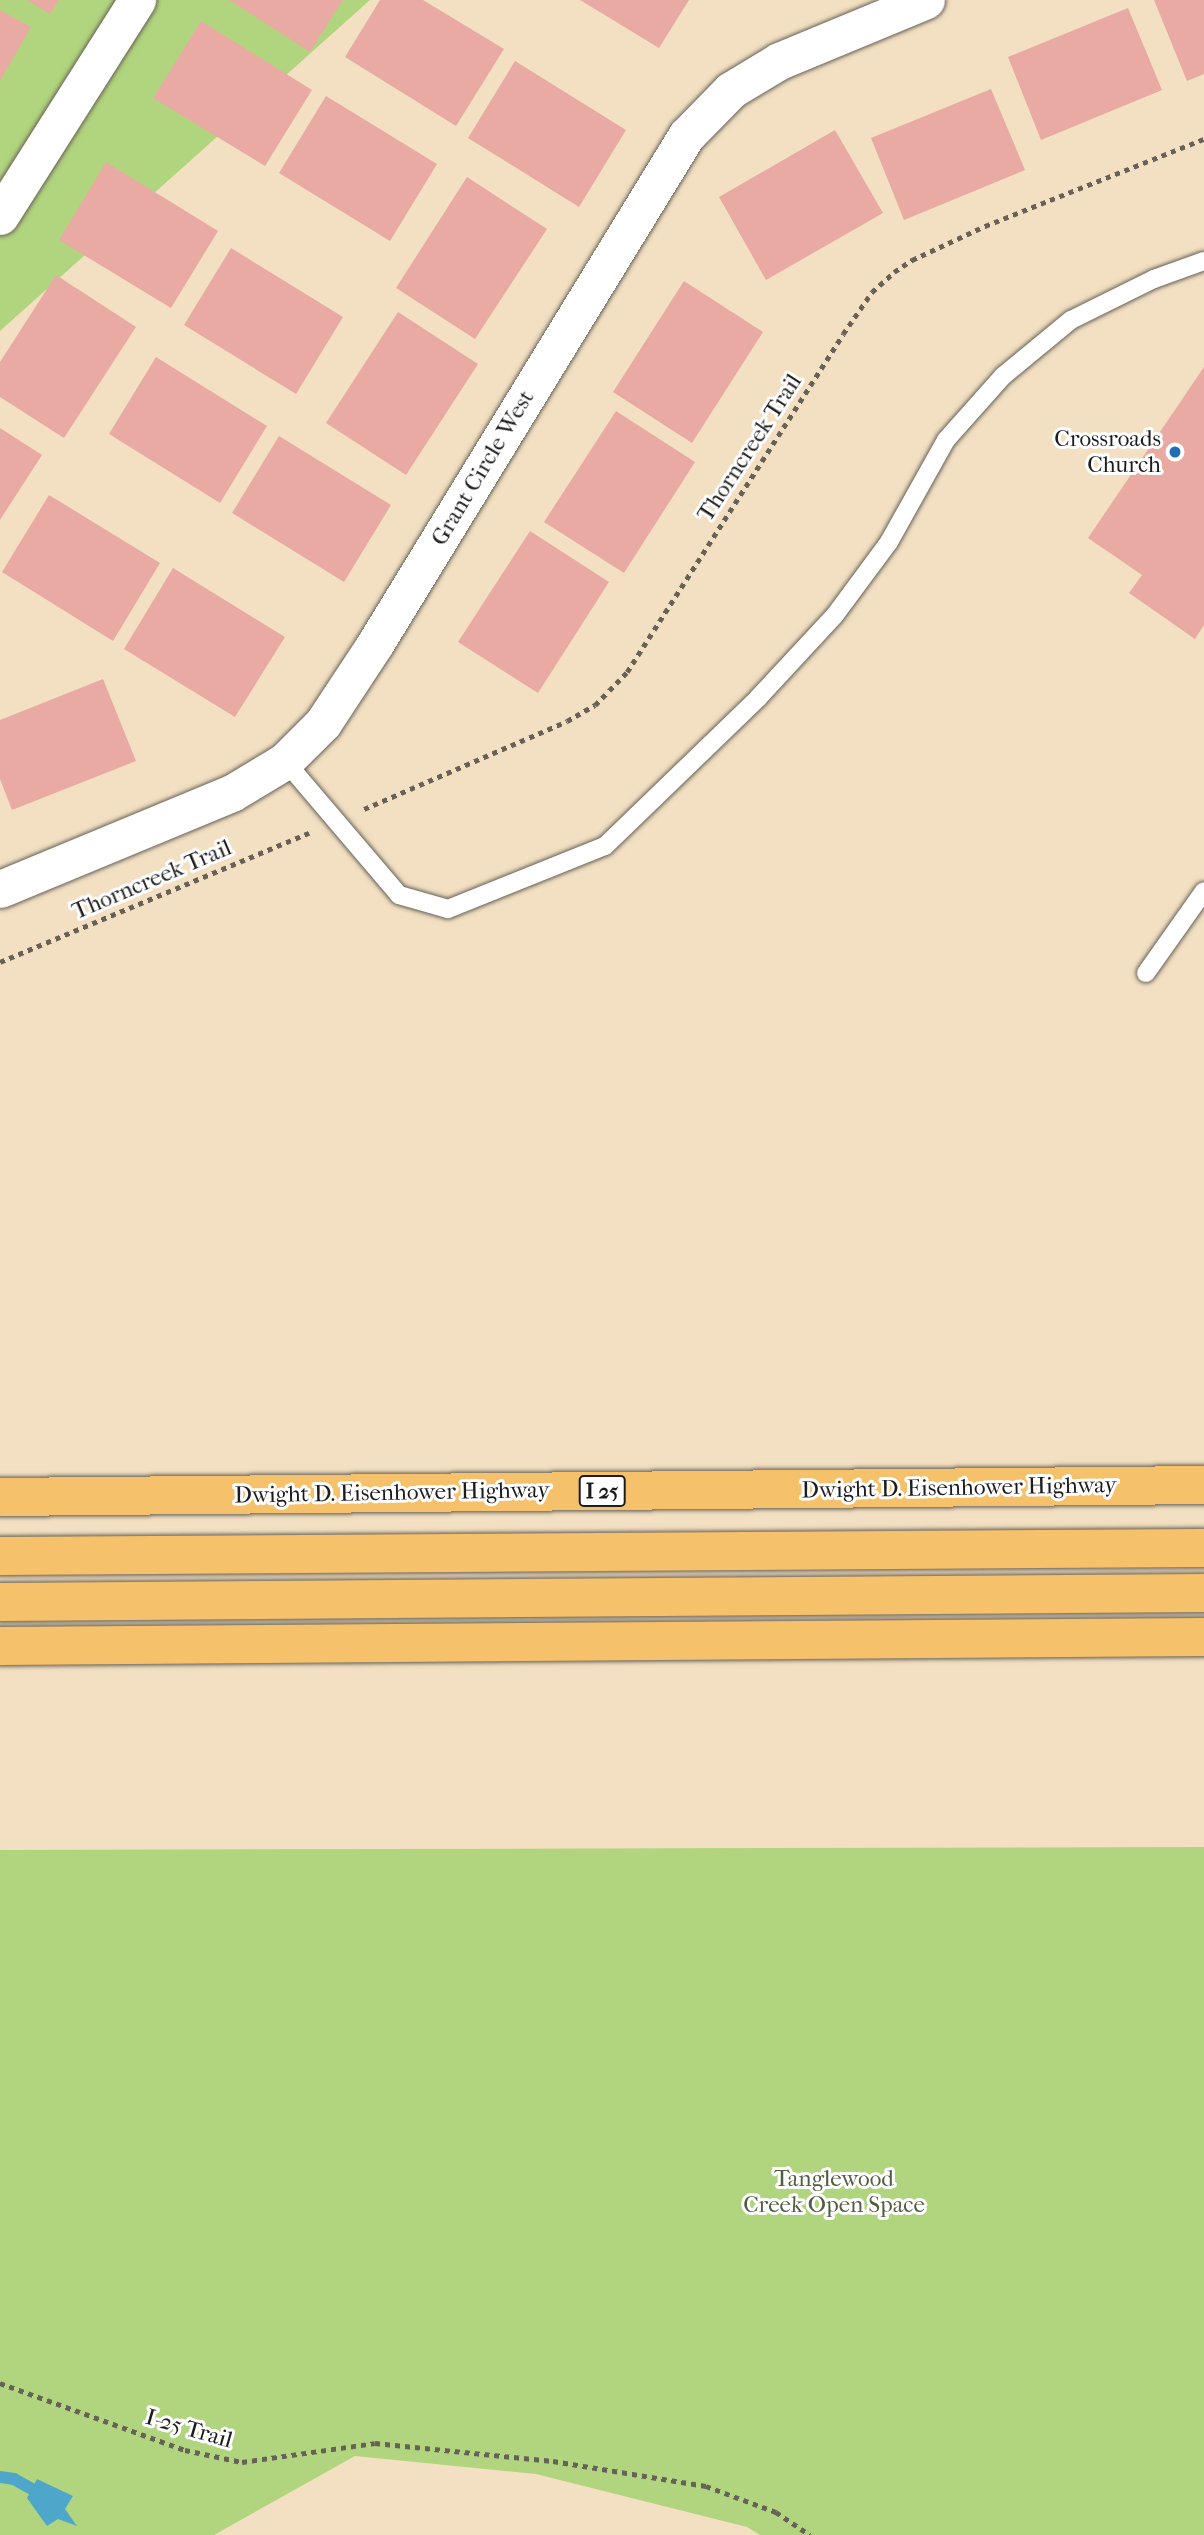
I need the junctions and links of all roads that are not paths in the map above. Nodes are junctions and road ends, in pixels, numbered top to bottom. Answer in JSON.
{"nodes":[{"id":1,"x":137,"y":0,"type":"edge"},
{"id":2,"x":926,"y":0,"type":"edge"},
{"id":3,"x":0,"y":216,"type":"edge"},
{"id":4,"x":1204,"y":261,"type":"edge"},
{"id":5,"x":285,"y":761,"type":"junction"},
{"id":6,"x":0,"y":889,"type":"edge"},
{"id":7,"x":1204,"y":891,"type":"edge"},
{"id":8,"x":1146,"y":973,"type":"dead end"},
{"id":9,"x":1204,"y":1485,"type":"edge"},
{"id":10,"x":0,"y":1497,"type":"edge"},
{"id":11,"x":1204,"y":1548,"type":"edge"},
{"id":12,"x":0,"y":1556,"type":"edge"},
{"id":13,"x":1204,"y":1593,"type":"edge"},
{"id":14,"x":0,"y":1602,"type":"edge"},
{"id":15,"x":1204,"y":1637,"type":"edge"},
{"id":16,"x":0,"y":1646,"type":"edge"}],
"edges":[{"from":1,"to":3,"type":"street"},
{"from":2,"to":5,"type":"street","name":"Grant Circle West"},
{"from":4,"to":5,"type":"lane"},
{"from":5,"to":6,"type":"street","name":"Grant Circle West"},
{"from":7,"to":8,"type":"lane"},
{"from":9,"to":10,"type":"highway","name":"Dwight D. Eisenhower Highway","number":"I 25"},
{"from":11,"to":12,"type":"highway"},
{"from":13,"to":14,"type":"highway"},
{"from":15,"to":16,"type":"highway"}]}
